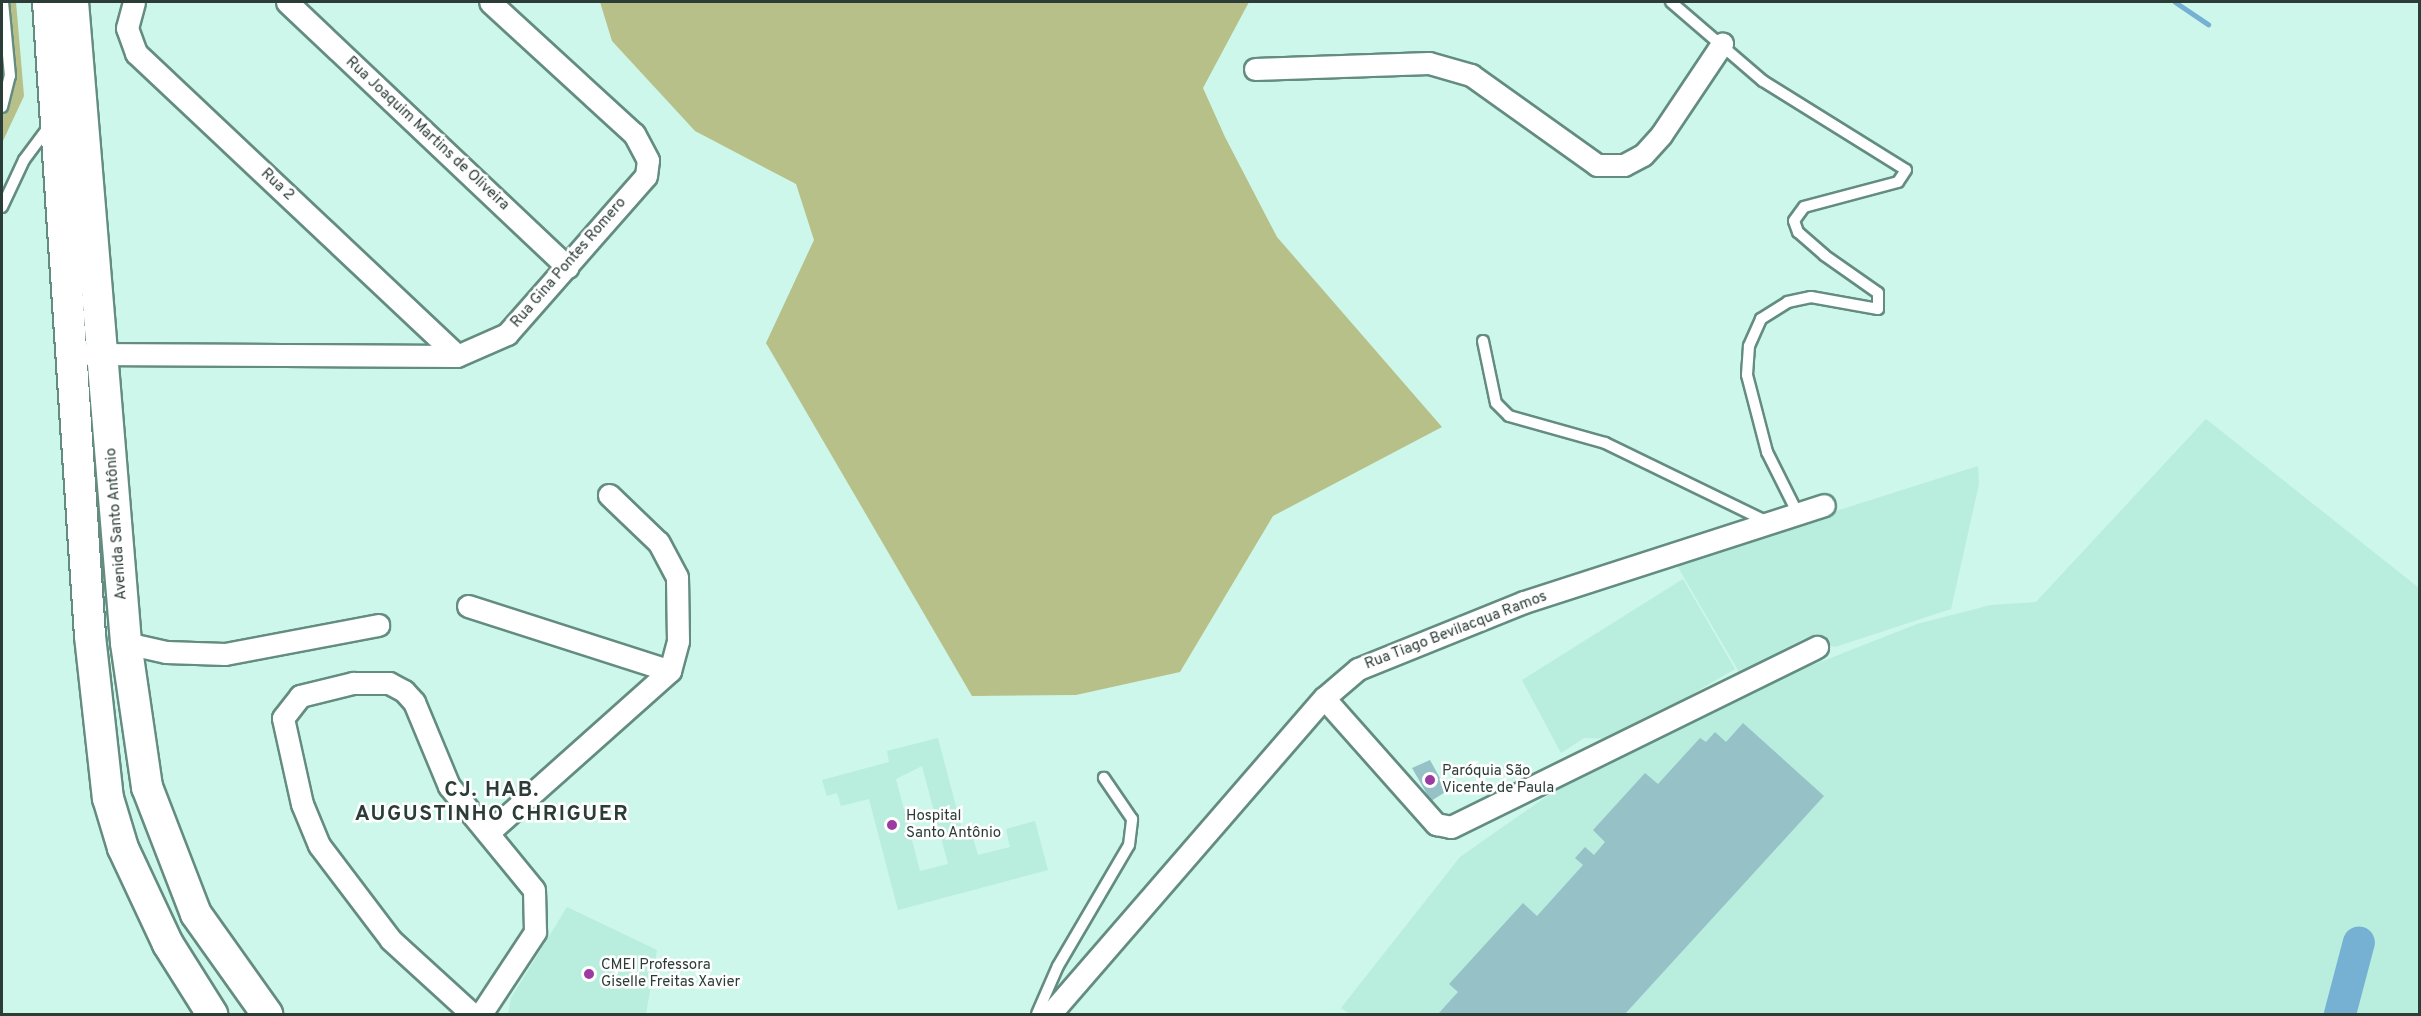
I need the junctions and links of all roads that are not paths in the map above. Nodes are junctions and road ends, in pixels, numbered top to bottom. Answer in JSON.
{"nodes":[{"id":1,"x":3,"y":2,"type":"edge"},
{"id":2,"x":48,"y":2,"type":"edge"},
{"id":3,"x":73,"y":2,"type":"edge"},
{"id":4,"x":134,"y":2,"type":"edge"},
{"id":5,"x":287,"y":2,"type":"edge"},
{"id":6,"x":490,"y":2,"type":"edge"},
{"id":7,"x":1671,"y":2,"type":"edge"},
{"id":8,"x":1722,"y":44,"type":"junction"},
{"id":9,"x":1255,"y":69,"type":"dead end"},
{"id":10,"x":2,"y":107,"type":"edge"},
{"id":11,"x":56,"y":118,"type":"junction"},
{"id":12,"x":2,"y":207,"type":"edge"},
{"id":13,"x":567,"y":267,"type":"junction"},
{"id":14,"x":1482,"y":341,"type":"dead end"},
{"id":15,"x":104,"y":352,"type":"junction"},
{"id":16,"x":70,"y":355,"type":"junction"},
{"id":17,"x":457,"y":356,"type":"junction"},
{"id":18,"x":609,"y":495,"type":"dead end"},
{"id":19,"x":1824,"y":505,"type":"dead end"},
{"id":20,"x":1798,"y":514,"type":"junction"},
{"id":21,"x":1771,"y":523,"type":"junction"},
{"id":22,"x":468,"y":606,"type":"dead end"},
{"id":23,"x":378,"y":625,"type":"dead end"},
{"id":24,"x":126,"y":643,"type":"junction"},
{"id":25,"x":1817,"y":646,"type":"dead end"},
{"id":26,"x":670,"y":671,"type":"junction"},
{"id":27,"x":1324,"y":698,"type":"junction"},
{"id":28,"x":1104,"y":778,"type":"dead end"},
{"id":29,"x":488,"y":833,"type":"junction"},
{"id":30,"x":212,"y":1014,"type":"edge"},
{"id":31,"x":267,"y":1014,"type":"edge"},
{"id":32,"x":472,"y":1014,"type":"edge"},
{"id":33,"x":481,"y":1014,"type":"edge"},
{"id":34,"x":1037,"y":1014,"type":"edge"},
{"id":35,"x":1050,"y":1014,"type":"edge"}],
"edges":[{"from":1,"to":10,"type":"lane"},
{"from":2,"to":11,"type":"main road"},
{"from":3,"to":15,"type":"main road","name":"Avenida Santo Antônio"},
{"from":4,"to":17,"type":"street","name":"Rua 2"},
{"from":5,"to":13,"type":"street","name":"Rua Joaquim Martins de Oliveira"},
{"from":6,"to":13,"type":"street","name":"Rua Gina Pontes Romero"},
{"from":7,"to":8,"type":"lane"},
{"from":8,"to":9,"type":"street"},
{"from":8,"to":20,"type":"lane"},
{"from":11,"to":12,"type":"lane"},
{"from":11,"to":16,"type":"main road"},
{"from":13,"to":17,"type":"street","name":"Rua Gina Pontes Romero"},
{"from":14,"to":21,"type":"lane"},
{"from":15,"to":16,"type":"street","name":"Rua Gina Pontes Romero"},
{"from":15,"to":17,"type":"street","name":"Rua Gina Pontes Romero"},
{"from":15,"to":24,"type":"main road","name":"Avenida Santo Antônio"},
{"from":16,"to":30,"type":"main road"},
{"from":18,"to":26,"type":"street"},
{"from":19,"to":20,"type":"street","name":"Rua Tiago Bevilacqua Ramos"},
{"from":20,"to":21,"type":"street","name":"Rua Tiago Bevilacqua Ramos"},
{"from":21,"to":27,"type":"street","name":"Rua Tiago Bevilacqua Ramos"},
{"from":22,"to":26,"type":"street"},
{"from":23,"to":24,"type":"street"},
{"from":24,"to":31,"type":"main road","name":"Avenida Santo Antônio"},
{"from":25,"to":27,"type":"street"},
{"from":26,"to":29,"type":"street"},
{"from":27,"to":35,"type":"street","name":"Rua Tiago Bevilacqua Ramos"},
{"from":28,"to":34,"type":"lane"},
{"from":29,"to":32,"type":"street"},
{"from":29,"to":33,"type":"street"}]}
